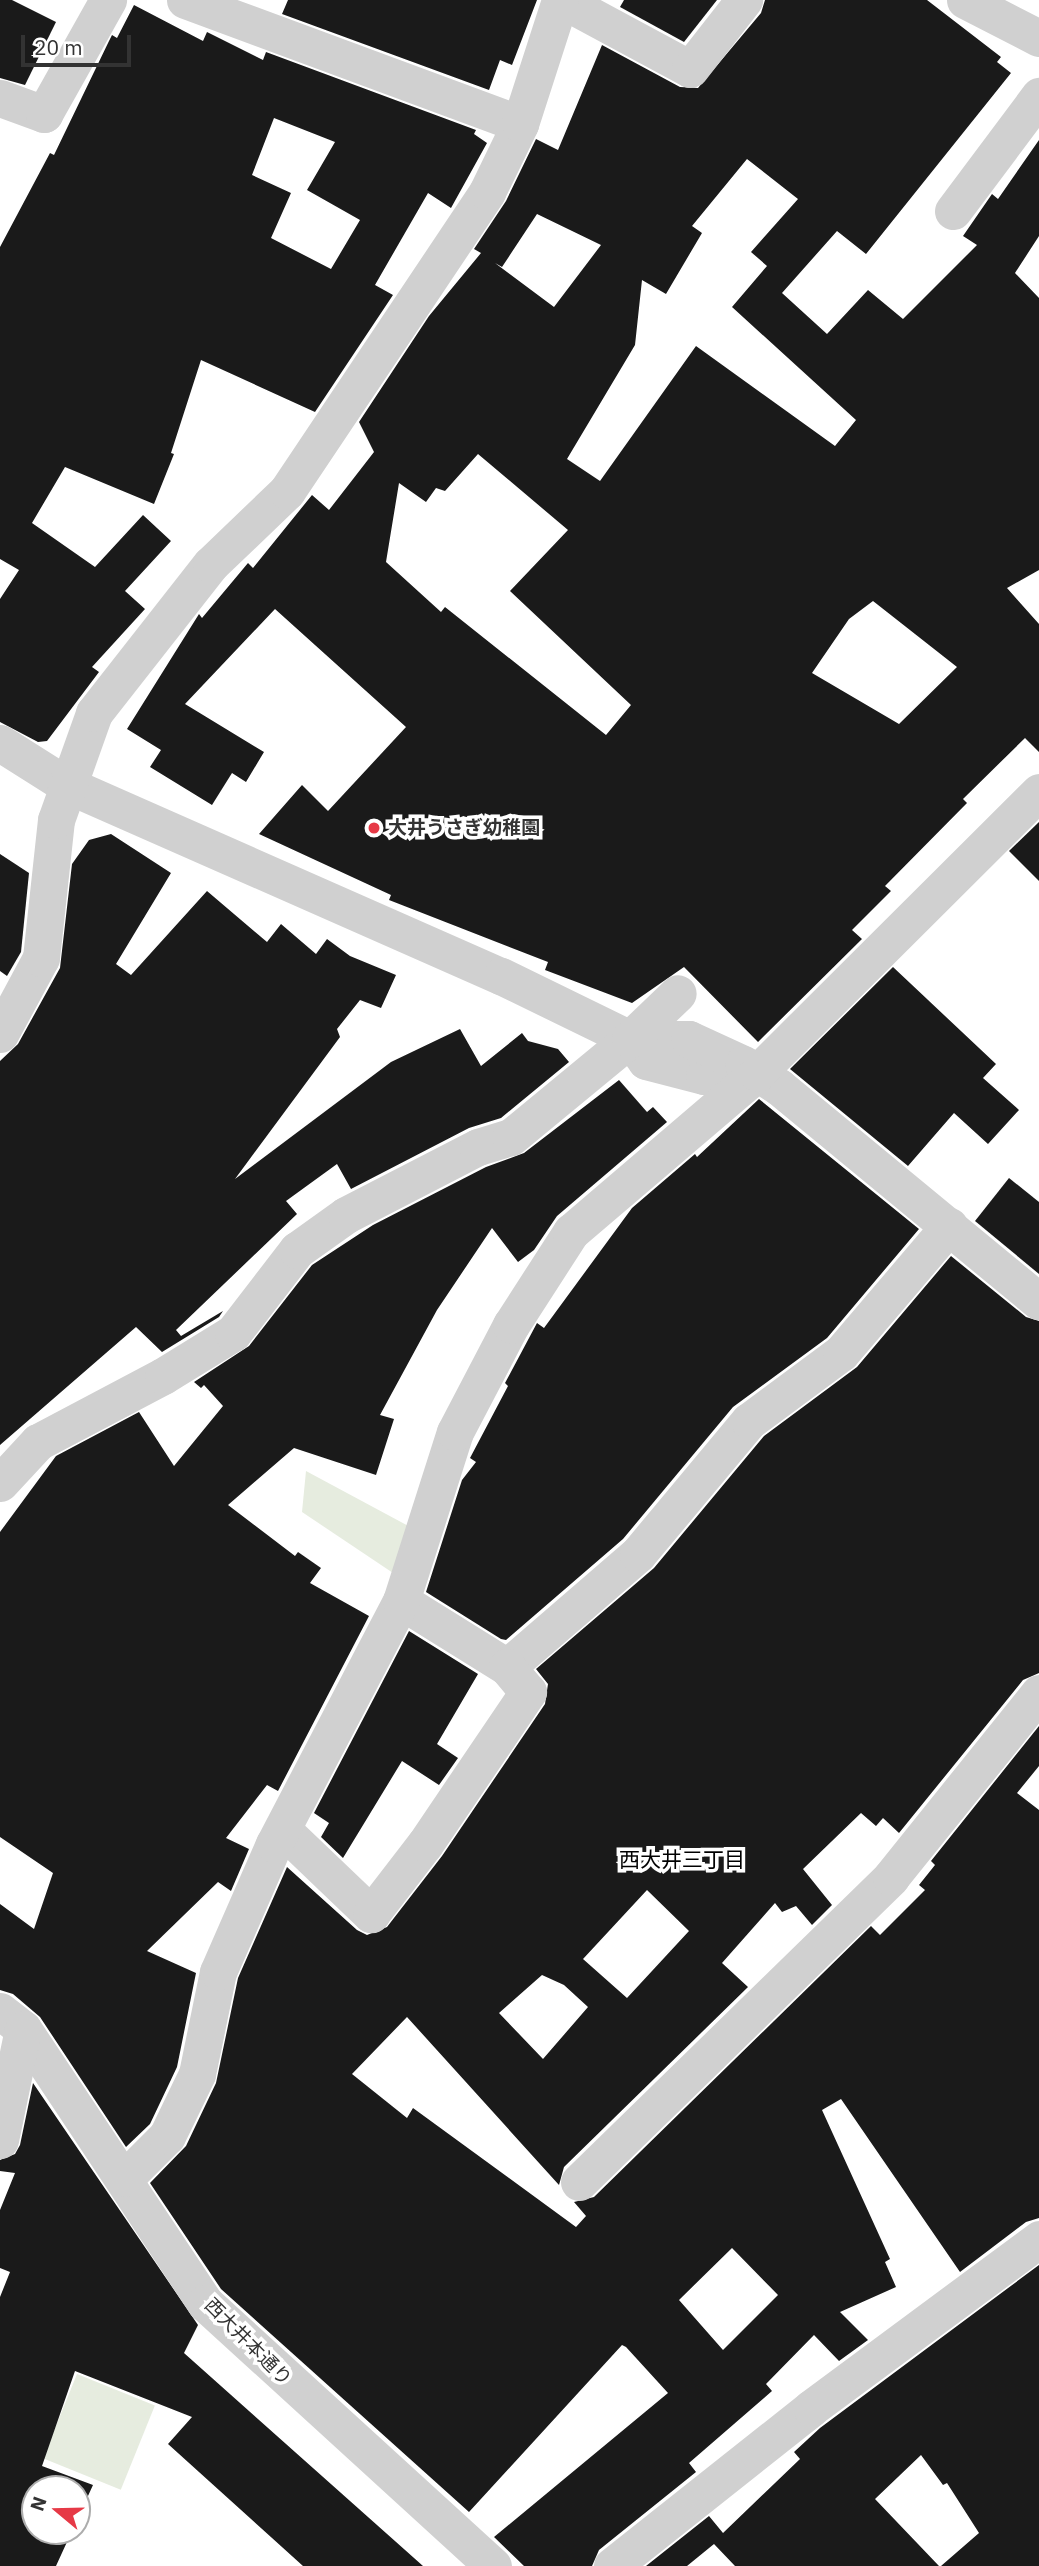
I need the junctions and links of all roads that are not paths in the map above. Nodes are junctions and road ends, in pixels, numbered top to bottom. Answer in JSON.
{"nodes":[{"id":1,"x":108,"y":0,"type":"edge"},
{"id":2,"x":185,"y":0,"type":"edge"},
{"id":3,"x":561,"y":0,"type":"edge"},
{"id":4,"x":744,"y":0,"type":"edge"},
{"id":5,"x":965,"y":0,"type":"edge"},
{"id":6,"x":1039,"y":38,"type":"edge"},
{"id":7,"x":1039,"y":96,"type":"edge"},
{"id":8,"x":0,"y":98,"type":"edge"},
{"id":9,"x":520,"y":124,"type":"junction"},
{"id":10,"x":953,"y":211,"type":"dead end"},
{"id":11,"x":0,"y":743,"type":"edge"},
{"id":12,"x":65,"y":784,"type":"junction"},
{"id":13,"x":1039,"y":792,"type":"edge"},
{"id":14,"x":678,"y":993,"type":"dead end"},
{"id":15,"x":0,"y":1034,"type":"edge"},
{"id":16,"x":630,"y":1039,"type":"junction"},
{"id":17,"x":757,"y":1073,"type":"junction"},
{"id":18,"x":949,"y":1226,"type":"junction"},
{"id":19,"x":1039,"y":1301,"type":"edge"},
{"id":20,"x":0,"y":1483,"type":"edge"},
{"id":21,"x":401,"y":1601,"type":"junction"},
{"id":22,"x":507,"y":1667,"type":"junction"},
{"id":23,"x":1039,"y":1693,"type":"edge"},
{"id":24,"x":283,"y":1830,"type":"junction"},
{"id":25,"x":12,"y":2020,"type":"edge"},
{"id":26,"x":0,"y":2140,"type":"edge"},
{"id":27,"x":125,"y":2178,"type":"junction"},
{"id":28,"x":579,"y":2182,"type":"dead end"},
{"id":29,"x":1039,"y":2239,"type":"edge"},
{"id":30,"x":493,"y":2566,"type":"edge"},
{"id":31,"x":612,"y":2566,"type":"edge"}],
"edges":[{"from":1,"to":8,"type":"street"},
{"from":2,"to":9,"type":"street"},
{"from":3,"to":4,"type":"street"},
{"from":3,"to":9,"type":"street"},
{"from":5,"to":6,"type":"street"},
{"from":7,"to":10,"type":"street"},
{"from":9,"to":12,"type":"street"},
{"from":11,"to":12,"type":"street"},
{"from":12,"to":15,"type":"street"},
{"from":12,"to":16,"type":"street"},
{"from":13,"to":17,"type":"street"},
{"from":14,"to":16,"type":"street"},
{"from":16,"to":17,"type":"street"},
{"from":16,"to":20,"type":"street"},
{"from":17,"to":18,"type":"street"},
{"from":17,"to":21,"type":"street"},
{"from":18,"to":19,"type":"street"},
{"from":18,"to":22,"type":"street"},
{"from":21,"to":22,"type":"street"},
{"from":21,"to":24,"type":"street"},
{"from":22,"to":24,"type":"street"},
{"from":23,"to":28,"type":"street"},
{"from":24,"to":27,"type":"street"},
{"from":25,"to":26,"type":"street"},
{"from":25,"to":27,"type":"street","name":"西大井本通り"},
{"from":27,"to":30,"type":"street","name":"西大井本通り"},
{"from":29,"to":31,"type":"street"}]}
